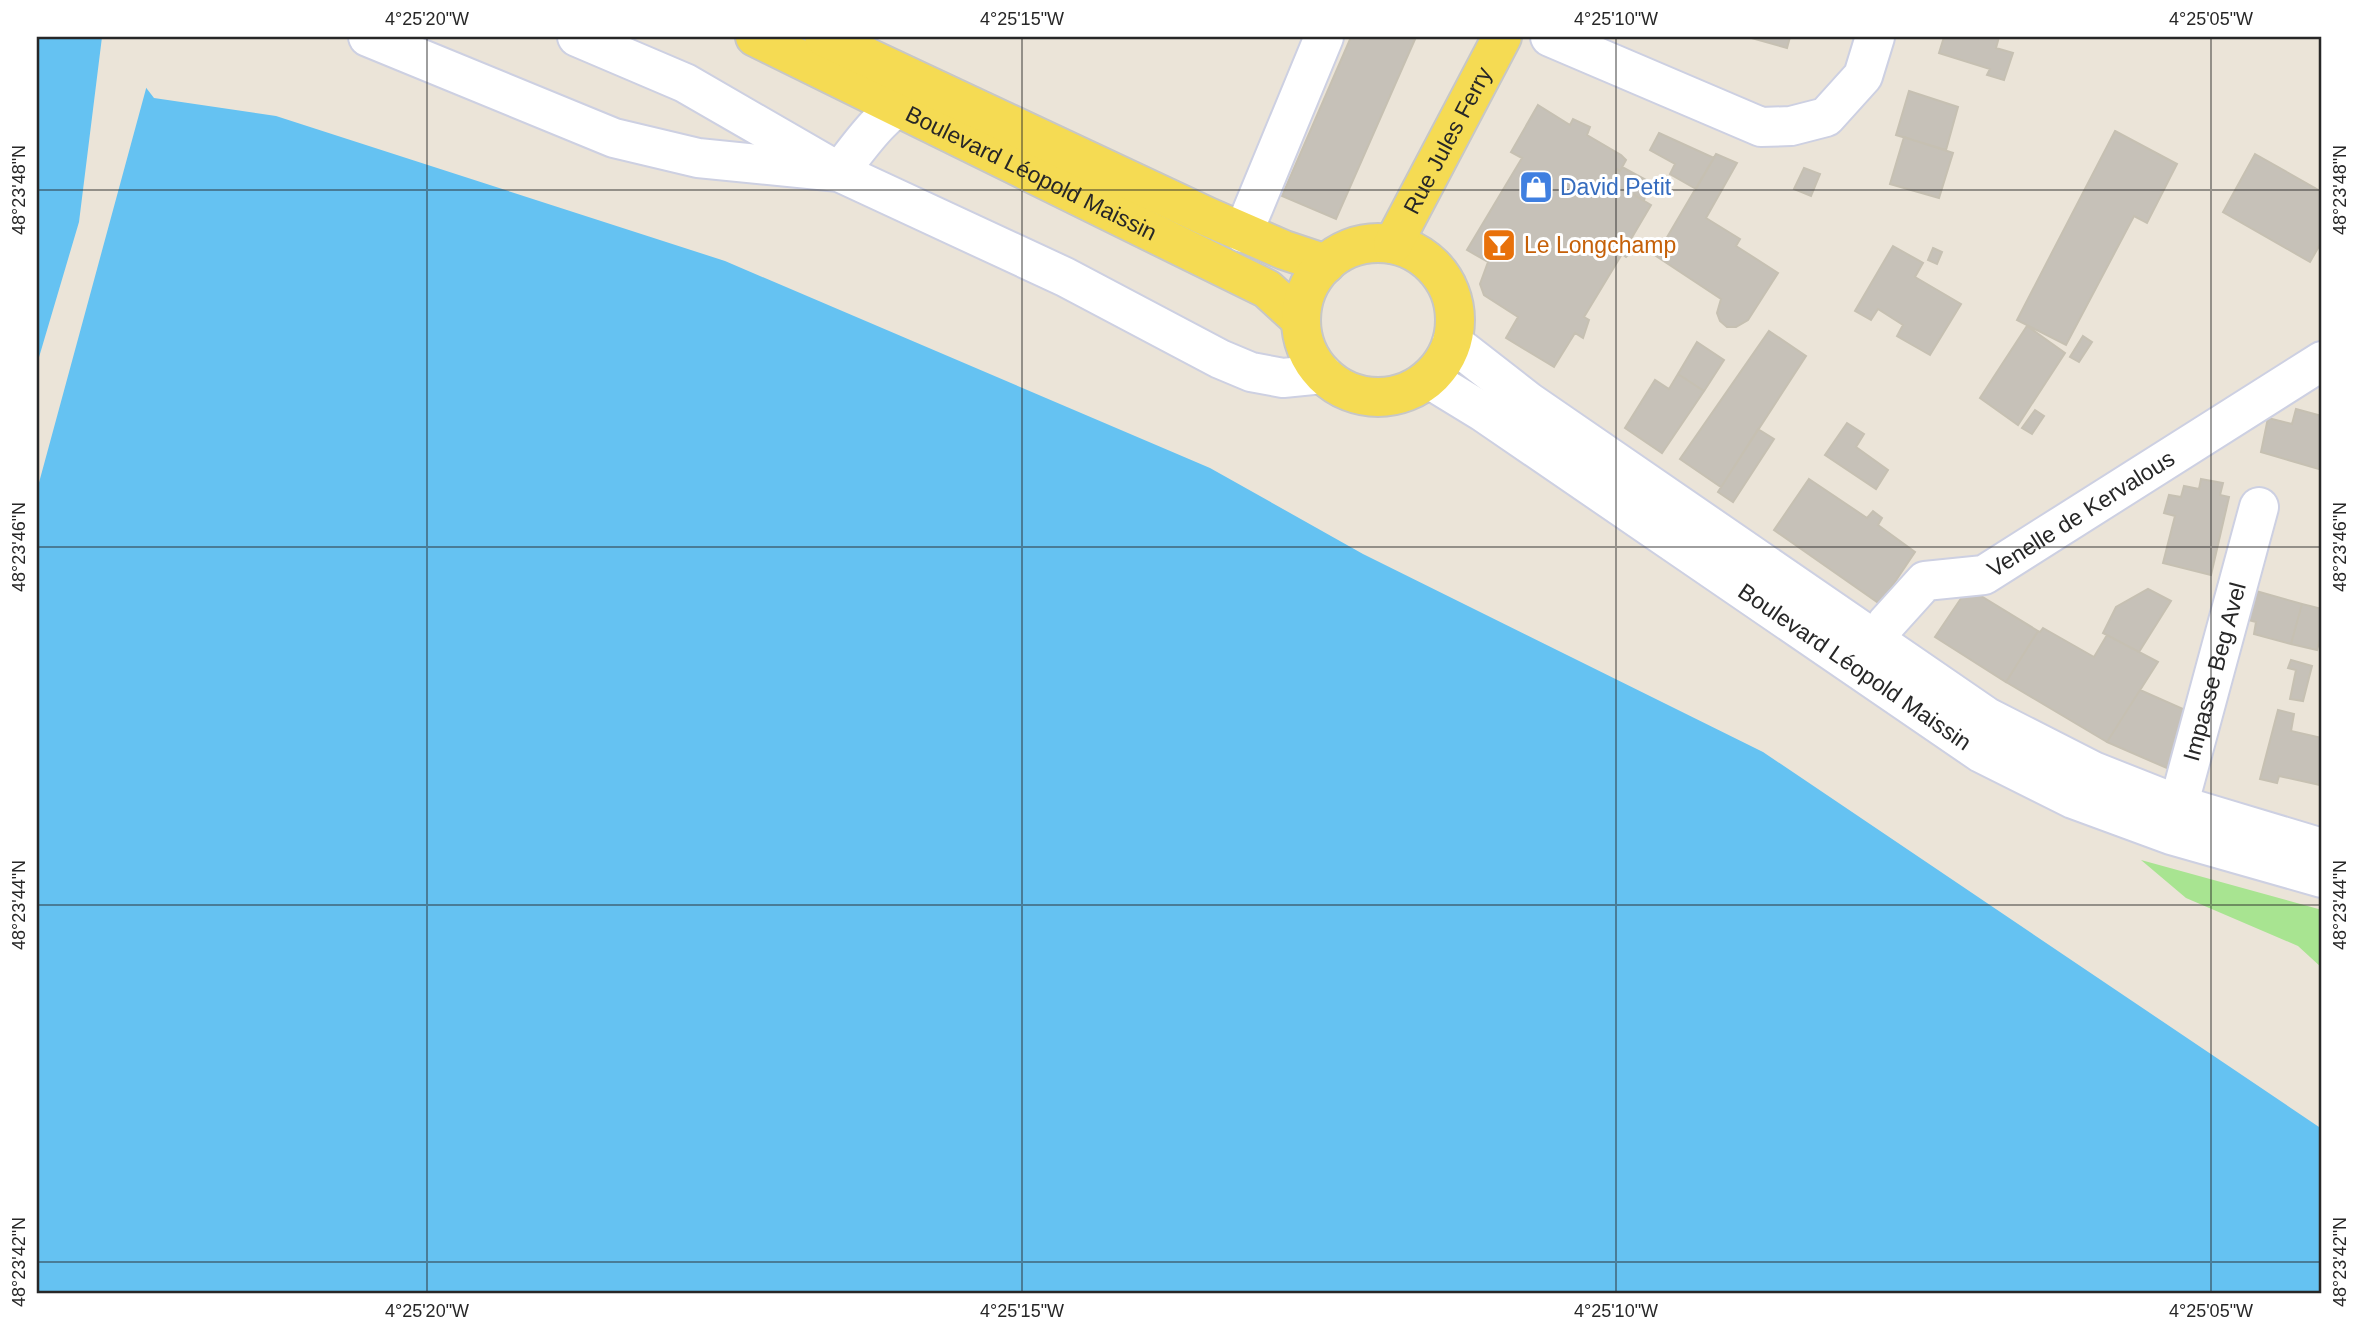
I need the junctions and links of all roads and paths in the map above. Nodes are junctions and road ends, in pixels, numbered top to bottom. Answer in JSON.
{"nodes":[{"id":1,"x":368,"y":37,"type":"edge"},
{"id":2,"x":577,"y":37,"type":"edge"},
{"id":3,"x":755,"y":37,"type":"edge"},
{"id":4,"x":824,"y":37,"type":"edge"},
{"id":5,"x":1324,"y":37,"type":"edge"},
{"id":6,"x":1502,"y":37,"type":"edge"},
{"id":7,"x":1550,"y":37,"type":"edge"},
{"id":8,"x":1875,"y":37,"type":"edge"},
{"id":9,"x":898,"y":107,"type":"junction"},
{"id":10,"x":1049,"y":142,"type":"junction"},
{"id":11,"x":839,"y":172,"type":"junction"},
{"id":12,"x":1243,"y":233,"type":"junction"},
{"id":13,"x":1392,"y":244,"type":"junction"},
{"id":14,"x":1326,"y":264,"type":"junction"},
{"id":15,"x":1301,"y":320,"type":"junction"},
{"id":16,"x":1452,"y":342,"type":"junction"},
{"id":17,"x":2322,"y":361,"type":"edge"},
{"id":18,"x":1323,"y":374,"type":"junction"},
{"id":19,"x":1429,"y":379,"type":"junction"},
{"id":20,"x":2259,"y":507,"type":"dead end"},
{"id":21,"x":1866,"y":655,"type":"junction"},
{"id":22,"x":2175,"y":820,"type":"junction"},
{"id":23,"x":2322,"y":848,"type":"edge"},
{"id":24,"x":2322,"y":878,"type":"edge"}],
"edges":[{"from":1,"to":11,"type":"street"},
{"from":2,"to":11,"type":"street"},
{"from":3,"to":9,"type":"main road","name":"Boulevard Léopold Maissin"},
{"from":4,"to":10,"type":"main road","name":"Boulevard Léopold Maissin"},
{"from":5,"to":12,"type":"street"},
{"from":6,"to":13,"type":"main road","name":"Rue Jules Ferry"},
{"from":7,"to":8,"type":"street"},
{"from":9,"to":10,"type":"street"},
{"from":9,"to":11,"type":"street"},
{"from":9,"to":15,"type":"main road","name":"Boulevard Léopold Maissin"},
{"from":10,"to":12,"type":"main road","name":"Boulevard Léopold Maissin"},
{"from":11,"to":18,"type":"street"},
{"from":12,"to":14,"type":"main road","name":"Boulevard Léopold Maissin"},
{"from":13,"to":14,"type":"main road"},
{"from":13,"to":16,"type":"main road"},
{"from":14,"to":15,"type":"main road"},
{"from":15,"to":18,"type":"main road"},
{"from":16,"to":19,"type":"main road"},
{"from":16,"to":21,"type":"street","name":"Boulevard Léopold Maissin"},
{"from":17,"to":21,"type":"street","name":"Venelle de Kervalous"},
{"from":18,"to":19,"type":"main road"},
{"from":19,"to":21,"type":"street","name":"Boulevard Léopold Maissin"},
{"from":20,"to":22,"type":"street","name":"Impasse Beg Avel"},
{"from":21,"to":22,"type":"street","name":"Boulevard Léopold Maissin"},
{"from":22,"to":23,"type":"street","name":"Boulevard Léopold Maissin"},
{"from":22,"to":24,"type":"street","name":"Boulevard Léopold Maissin"}]}
